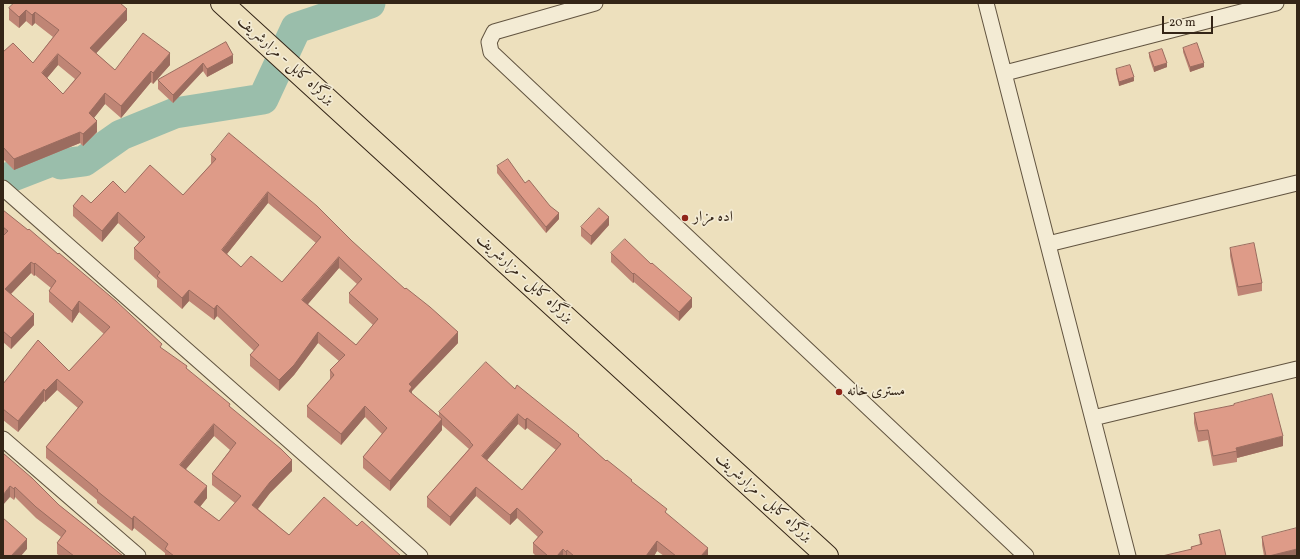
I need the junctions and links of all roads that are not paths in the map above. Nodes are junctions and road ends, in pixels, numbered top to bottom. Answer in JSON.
{"nodes":[{"id":1,"x":595,"y":3,"type":"edge"},
{"id":2,"x":986,"y":3,"type":"edge"},
{"id":3,"x":1276,"y":3,"type":"edge"},
{"id":4,"x":229,"y":10,"type":"edge"},
{"id":5,"x":1005,"y":73,"type":"junction"},
{"id":6,"x":1297,"y":183,"type":"edge"},
{"id":7,"x":3,"y":188,"type":"edge"},
{"id":8,"x":1048,"y":244,"type":"junction"},
{"id":9,"x":1297,"y":369,"type":"edge"},
{"id":10,"x":1093,"y":418,"type":"junction"},
{"id":11,"x":3,"y":439,"type":"edge"},
{"id":12,"x":138,"y":556,"type":"edge"},
{"id":13,"x":420,"y":556,"type":"edge"},
{"id":14,"x":826,"y":556,"type":"edge"},
{"id":15,"x":1026,"y":556,"type":"edge"},
{"id":16,"x":1128,"y":556,"type":"edge"}],
"edges":[{"from":1,"to":15,"type":"street"},
{"from":2,"to":5,"type":"street"},
{"from":3,"to":5,"type":"street"},
{"from":4,"to":14,"type":"highway","name":"بزرگراه کابل - مزارشریف"},
{"from":5,"to":8,"type":"street"},
{"from":6,"to":8,"type":"street"},
{"from":7,"to":13,"type":"street"},
{"from":8,"to":10,"type":"street"},
{"from":9,"to":10,"type":"street"},
{"from":10,"to":16,"type":"street"},
{"from":11,"to":12,"type":"street"}]}
